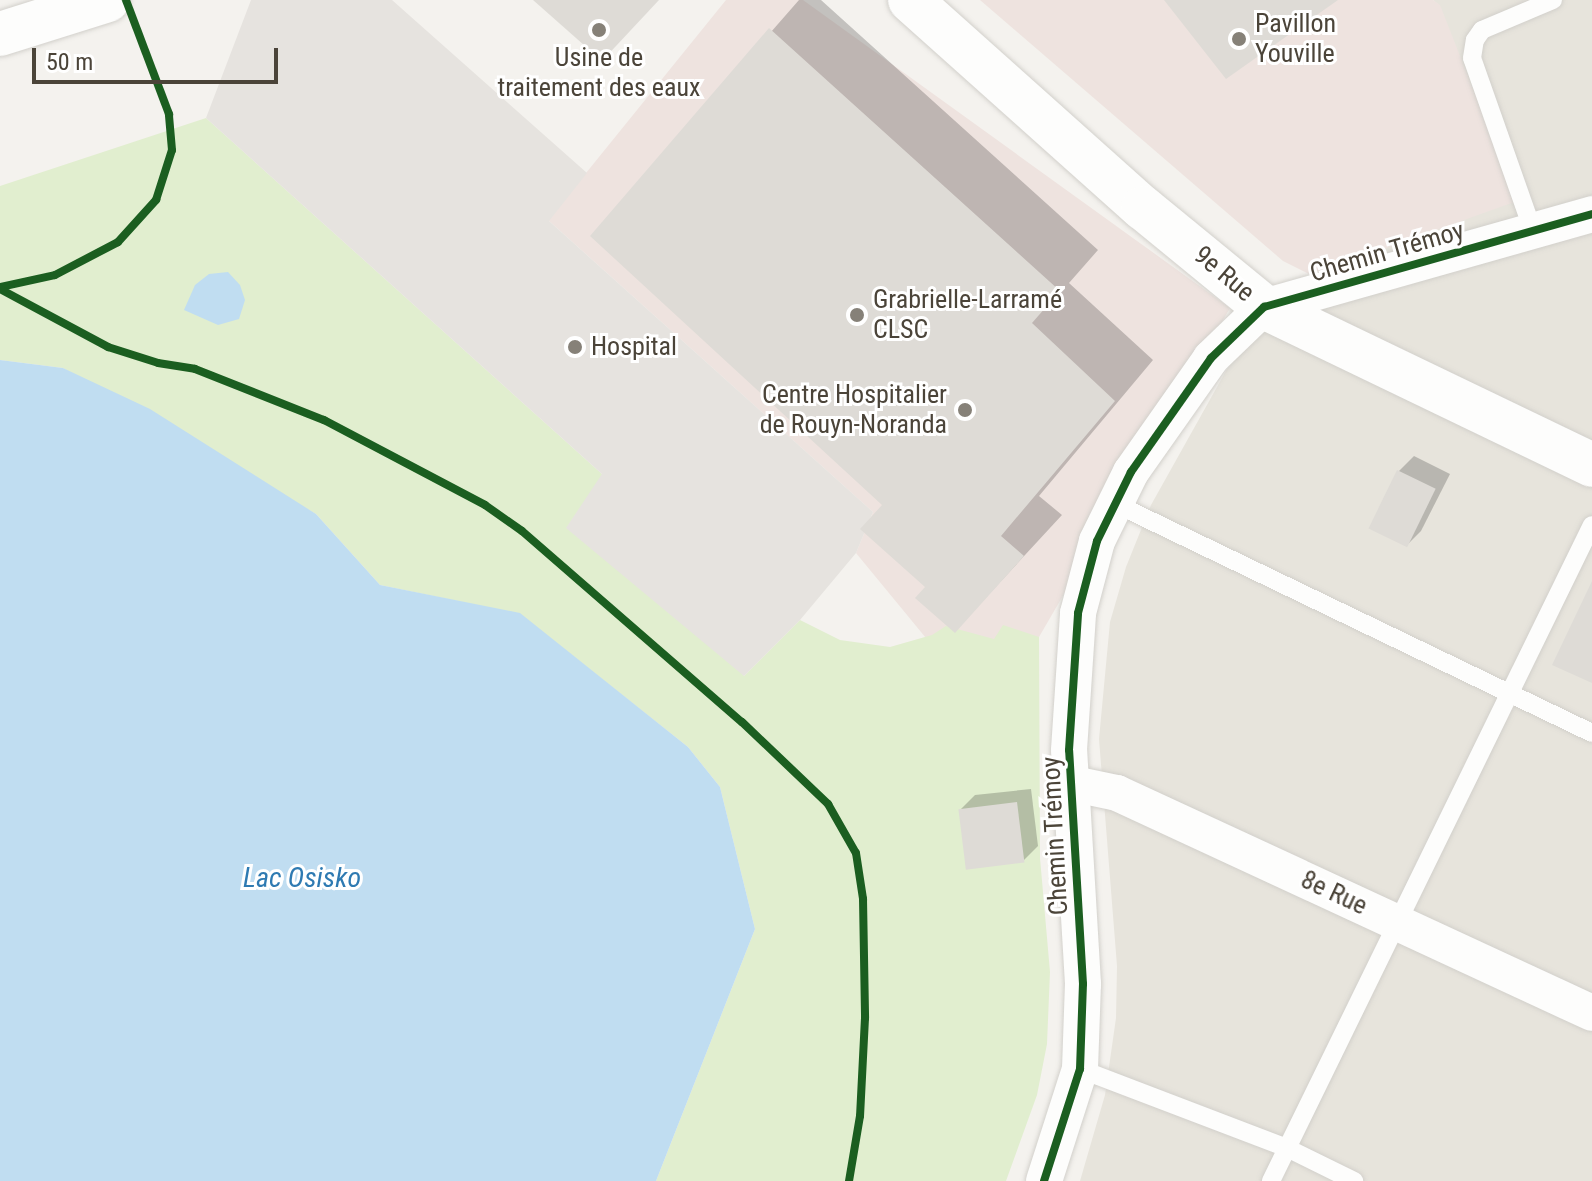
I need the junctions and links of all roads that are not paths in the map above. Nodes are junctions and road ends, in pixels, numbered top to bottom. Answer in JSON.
{"nodes":[{"id":1,"x":108,"y":0,"type":"edge"},
{"id":2,"x":910,"y":0,"type":"edge"},
{"id":3,"x":1553,"y":0,"type":"edge"},
{"id":4,"x":0,"y":34,"type":"edge"},
{"id":5,"x":1592,"y":214,"type":"edge"},
{"id":6,"x":1533,"y":231,"type":"junction"},
{"id":7,"x":1264,"y":307,"type":"junction"},
{"id":8,"x":1592,"y":465,"type":"edge"},
{"id":9,"x":1114,"y":503,"type":"junction"},
{"id":10,"x":1592,"y":525,"type":"edge"},
{"id":11,"x":1510,"y":692,"type":"junction"},
{"id":12,"x":1592,"y":733,"type":"edge"},
{"id":13,"x":1074,"y":784,"type":"junction"},
{"id":14,"x":1398,"y":923,"type":"junction"},
{"id":15,"x":1592,"y":1013,"type":"edge"},
{"id":16,"x":1080,"y":1069,"type":"junction"},
{"id":17,"x":1287,"y":1148,"type":"junction"},
{"id":18,"x":1044,"y":1181,"type":"edge"},
{"id":19,"x":1271,"y":1181,"type":"edge"},
{"id":20,"x":1354,"y":1181,"type":"edge"}],
"edges":[{"from":1,"to":4,"type":"street"},
{"from":2,"to":7,"type":"street","name":"9e Rue"},
{"from":3,"to":6,"type":"lane"},
{"from":5,"to":6,"type":"street","name":"Chemin Trémoy"},
{"from":6,"to":7,"type":"street","name":"Chemin Trémoy"},
{"from":7,"to":8,"type":"street","name":"9e Rue"},
{"from":7,"to":9,"type":"street","name":"Chemin Trémoy"},
{"from":9,"to":11,"type":"lane"},
{"from":9,"to":13,"type":"street","name":"Chemin Trémoy"},
{"from":10,"to":11,"type":"lane"},
{"from":11,"to":12,"type":"lane"},
{"from":11,"to":14,"type":"lane"},
{"from":13,"to":14,"type":"street","name":"8e Rue"},
{"from":13,"to":16,"type":"street","name":"Chemin Trémoy"},
{"from":14,"to":15,"type":"street","name":"8e Rue"},
{"from":14,"to":17,"type":"lane"},
{"from":16,"to":17,"type":"lane"},
{"from":16,"to":18,"type":"street","name":"Chemin Trémoy"},
{"from":17,"to":19,"type":"lane"},
{"from":17,"to":20,"type":"lane"}]}
